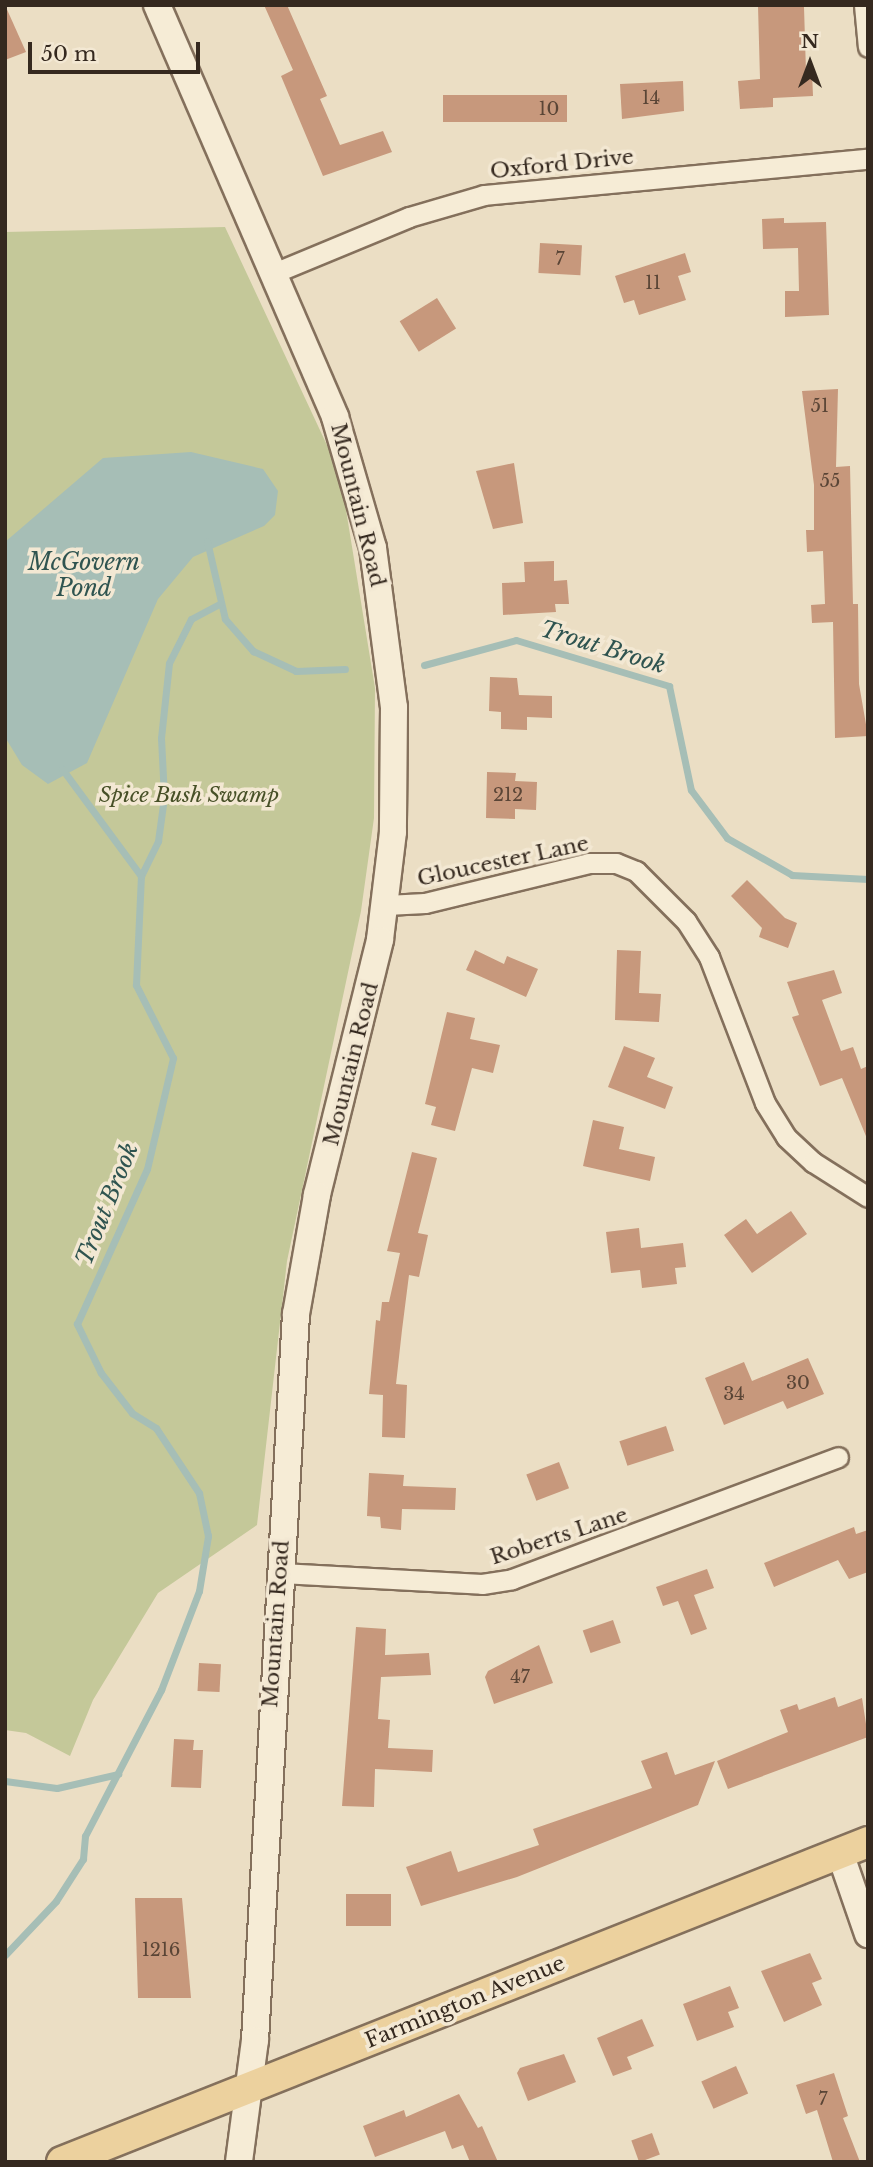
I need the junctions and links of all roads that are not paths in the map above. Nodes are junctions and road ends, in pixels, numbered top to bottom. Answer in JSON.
{"nodes":[{"id":1,"x":157,"y":5,"type":"edge"},
{"id":2,"x":864,"y":5,"type":"edge"},
{"id":3,"x":868,"y":47,"type":"edge"},
{"id":4,"x":868,"y":159,"type":"edge"},
{"id":5,"x":274,"y":273,"type":"junction"},
{"id":6,"x":386,"y":905,"type":"junction"},
{"id":7,"x":868,"y":1197,"type":"edge"},
{"id":8,"x":838,"y":1457,"type":"dead end"},
{"id":9,"x":281,"y":1573,"type":"junction"},
{"id":10,"x":868,"y":1842,"type":"edge"},
{"id":11,"x":840,"y":1853,"type":"junction"},
{"id":12,"x":868,"y":1934,"type":"edge"},
{"id":13,"x":245,"y":2091,"type":"junction"},
{"id":14,"x":62,"y":2162,"type":"edge"},
{"id":15,"x":239,"y":2162,"type":"edge"}],
"edges":[{"from":1,"to":5,"type":"main road","name":"Mountain Road"},
{"from":2,"to":3,"type":"street"},
{"from":4,"to":5,"type":"street","name":"Oxford Drive"},
{"from":5,"to":6,"type":"main road","name":"Mountain Road"},
{"from":6,"to":7,"type":"street","name":"Gloucester Lane"},
{"from":6,"to":9,"type":"main road","name":"Mountain Road"},
{"from":8,"to":9,"type":"street","name":"Roberts Lane"},
{"from":9,"to":13,"type":"main road","name":"Mountain Road"},
{"from":10,"to":11,"type":"main road","name":"Farmington Avenue"},
{"from":11,"to":12,"type":"main road"},
{"from":11,"to":13,"type":"main road","name":"Farmington Avenue"},
{"from":13,"to":14,"type":"main road","name":"Farmington Avenue"},
{"from":13,"to":15,"type":"main road","name":"Mountain Road"}]}
